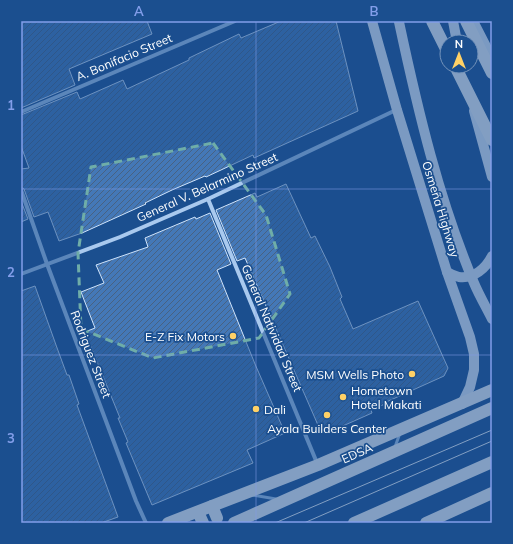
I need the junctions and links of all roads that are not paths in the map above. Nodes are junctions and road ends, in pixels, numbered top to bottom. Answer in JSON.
{"nodes":[{"id":1,"x":235,"y":21,"type":"edge"},
{"id":2,"x":372,"y":21,"type":"edge"},
{"id":3,"x":432,"y":21,"type":"edge"},
{"id":4,"x":453,"y":21,"type":"edge"},
{"id":5,"x":466,"y":21,"type":"edge"},
{"id":6,"x":473,"y":21,"type":"edge"},
{"id":7,"x":398,"y":22,"type":"edge"},
{"id":8,"x":455,"y":34,"type":"edge"},
{"id":9,"x":439,"y":35,"type":"edge"},
{"id":10,"x":492,"y":58,"type":"edge"},
{"id":11,"x":492,"y":73,"type":"edge"},
{"id":12,"x":459,"y":74,"type":"edge"},
{"id":13,"x":464,"y":74,"type":"edge"},
{"id":14,"x":397,"y":110,"type":"junction"},
{"id":15,"x":21,"y":112,"type":"edge"},
{"id":16,"x":492,"y":140,"type":"edge"},
{"id":17,"x":492,"y":177,"type":"edge"},
{"id":18,"x":21,"y":190,"type":"edge"},
{"id":19,"x":208,"y":199,"type":"junction"},
{"id":20,"x":492,"y":256,"type":"edge"},
{"id":21,"x":47,"y":264,"type":"junction"},
{"id":22,"x":447,"y":272,"type":"junction"},
{"id":23,"x":21,"y":274,"type":"edge"},
{"id":24,"x":492,"y":319,"type":"edge"},
{"id":25,"x":492,"y":390,"type":"edge"},
{"id":26,"x":462,"y":404,"type":"junction"},
{"id":27,"x":492,"y":408,"type":"edge"},
{"id":28,"x":402,"y":430,"type":"junction"},
{"id":29,"x":390,"y":459,"type":"dead end"},
{"id":30,"x":492,"y":462,"type":"edge"},
{"id":31,"x":318,"y":465,"type":"junction"},
{"id":32,"x":375,"y":465,"type":"dead end"},
{"id":33,"x":492,"y":493,"type":"edge"},
{"id":34,"x":243,"y":494,"type":"junction"},
{"id":35,"x":212,"y":506,"type":"junction"},
{"id":36,"x":201,"y":517,"type":"edge"},
{"id":37,"x":217,"y":518,"type":"dead end"},
{"id":38,"x":146,"y":523,"type":"edge"},
{"id":39,"x":168,"y":523,"type":"edge"},
{"id":40,"x":234,"y":523,"type":"edge"},
{"id":41,"x":354,"y":523,"type":"edge"},
{"id":42,"x":426,"y":523,"type":"edge"}],
"edges":[{"from":1,"to":15,"type":"street","name":"A. Bonifacio Street"},
{"from":2,"to":14,"type":"main road","name":"Osmeña Highway"},
{"from":3,"to":9,"type":"highway"},
{"from":4,"to":8,"type":"main road"},
{"from":5,"to":11,"type":"highway"},
{"from":6,"to":10,"type":"main road"},
{"from":7,"to":24,"type":"main road","name":"Osmeña Highway","bridge":true},
{"from":12,"to":16,"type":"highway","bridge":true},
{"from":13,"to":17,"type":"main road"},
{"from":14,"to":19,"type":"street","name":"General V. Belarmino Street"},
{"from":14,"to":22,"type":"main road","name":"Osmeña Highway"},
{"from":18,"to":21,"type":"street","name":"Rodriguez Street"},
{"from":19,"to":21,"type":"street","name":"General V. Belarmino Street"},
{"from":19,"to":31,"type":"street","name":"General Natividad Street"},
{"from":20,"to":22,"type":"main road"},
{"from":21,"to":23,"type":"street","name":"General V. Belarmino Street"},
{"from":21,"to":38,"type":"street","name":"Rodriguez Street"},
{"from":22,"to":26,"type":"main road","name":"Osmeña Highway"},
{"from":25,"to":26,"type":"highway"},
{"from":26,"to":28,"type":"highway"},
{"from":27,"to":40,"type":"highway","name":"EDSA","bridge":true},
{"from":28,"to":29,"type":"lane"},
{"from":28,"to":31,"type":"highway"},
{"from":30,"to":41,"type":"highway","bridge":true},
{"from":31,"to":34,"type":"highway"},
{"from":32,"to":34,"type":"lane"},
{"from":33,"to":42,"type":"highway"},
{"from":34,"to":35,"type":"highway"},
{"from":35,"to":36,"type":"highway"},
{"from":35,"to":37,"type":"highway"},
{"from":36,"to":39,"type":"highway"}]}
